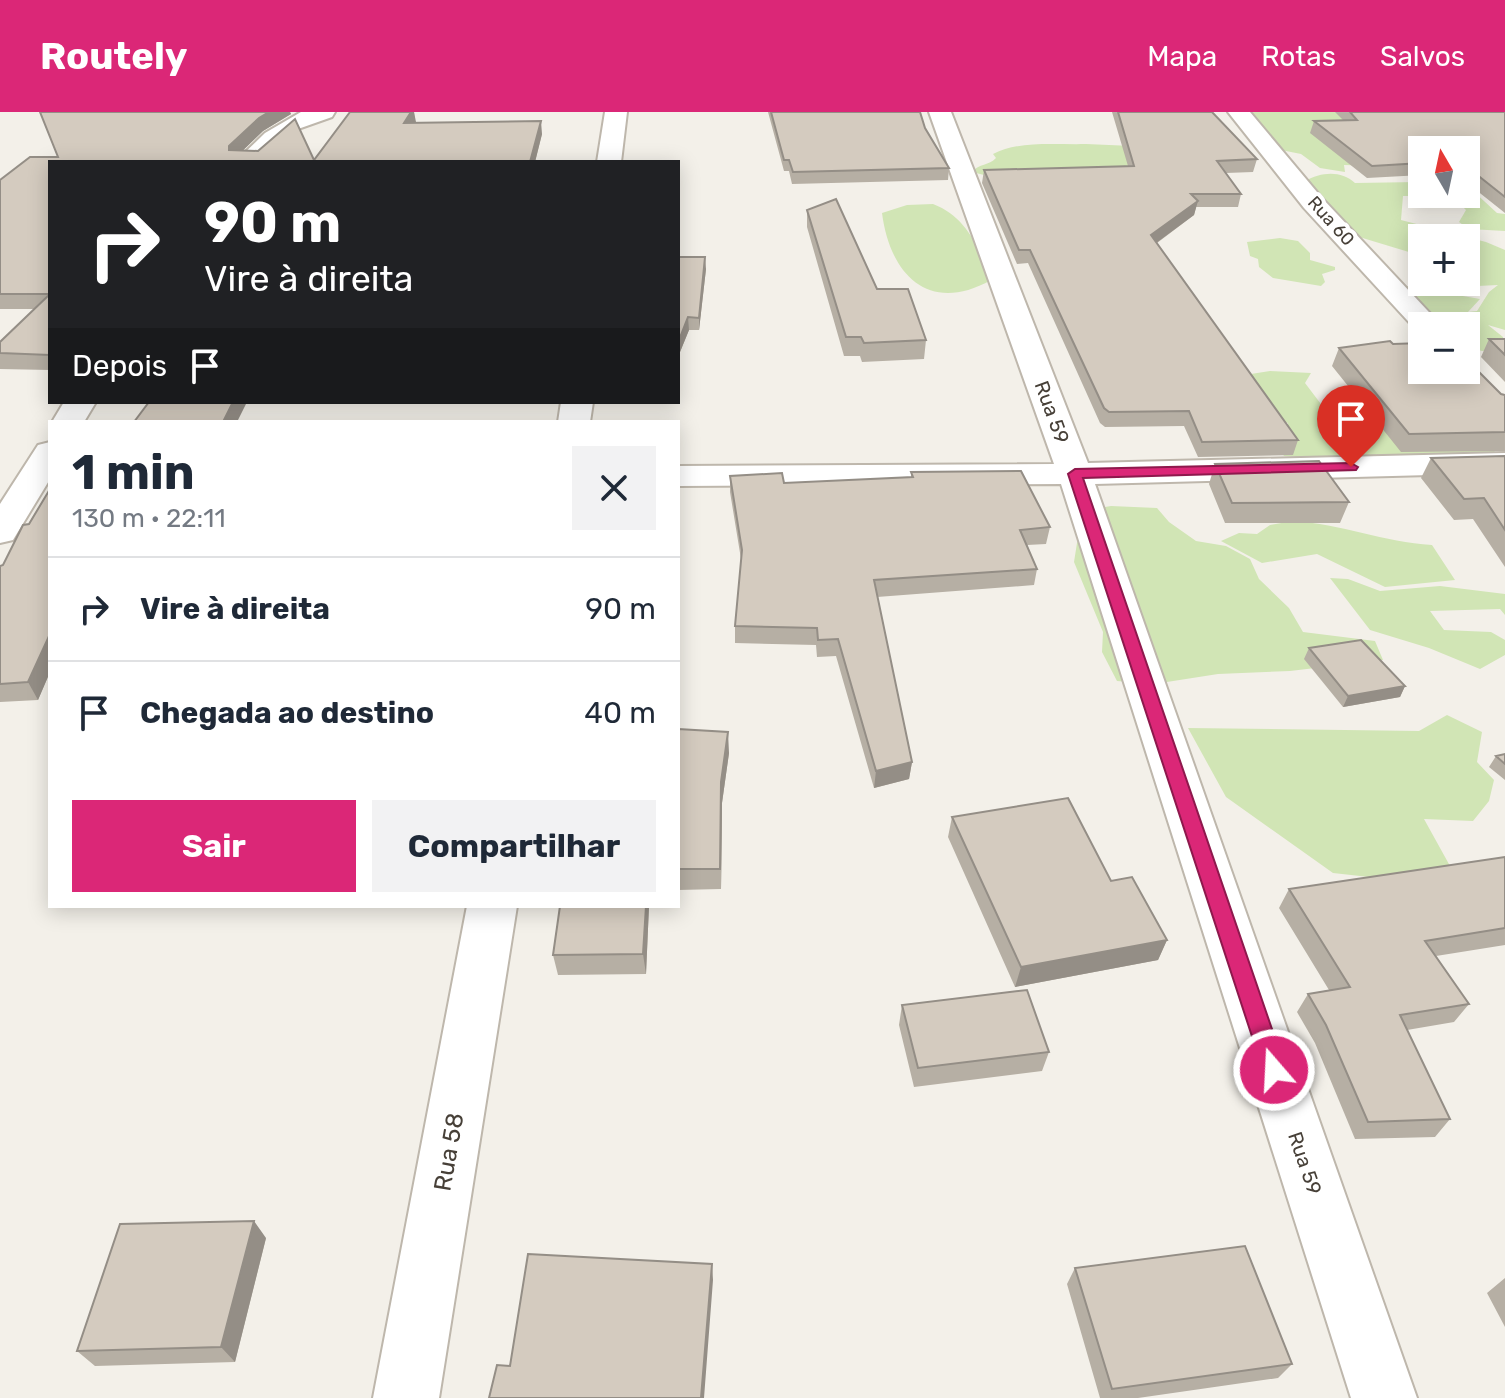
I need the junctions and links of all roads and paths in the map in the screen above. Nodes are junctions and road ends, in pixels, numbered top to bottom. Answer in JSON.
{"nodes":[{"id":1,"x":324,"y":112,"type":"edge"},
{"id":2,"x":616,"y":112,"type":"edge"},
{"id":3,"x":940,"y":112,"type":"edge"},
{"id":4,"x":1239,"y":112,"type":"edge"},
{"id":5,"x":249,"y":160,"type":"edge"},
{"id":6,"x":609,"y":160,"type":"edge"},
{"id":7,"x":1415,"y":312,"type":"edge"},
{"id":8,"x":1505,"y":463,"type":"edge"},
{"id":9,"x":45,"y":468,"type":"edge"},
{"id":10,"x":1075,"y":474,"type":"junction"},
{"id":11,"x":680,"y":476,"type":"edge"},
{"id":12,"x":0,"y":493,"type":"edge"},
{"id":13,"x":0,"y":532,"type":"edge"},
{"id":14,"x":492,"y":908,"type":"edge"},
{"id":15,"x":406,"y":1398,"type":"edge"},
{"id":16,"x":1384,"y":1398,"type":"edge"}],
"edges":[{"from":1,"to":5,"type":"street"},
{"from":2,"to":6,"type":"street"},
{"from":3,"to":10,"type":"street","name":"Rua 59"},
{"from":4,"to":7,"type":"street","name":"Rua 60"},
{"from":8,"to":10,"type":"street"},
{"from":9,"to":12,"type":"street"},
{"from":9,"to":13,"type":"street"},
{"from":10,"to":11,"type":"street"},
{"from":10,"to":16,"type":"street","name":"Rua 59"},
{"from":14,"to":15,"type":"street","name":"Rua 58"}]}
